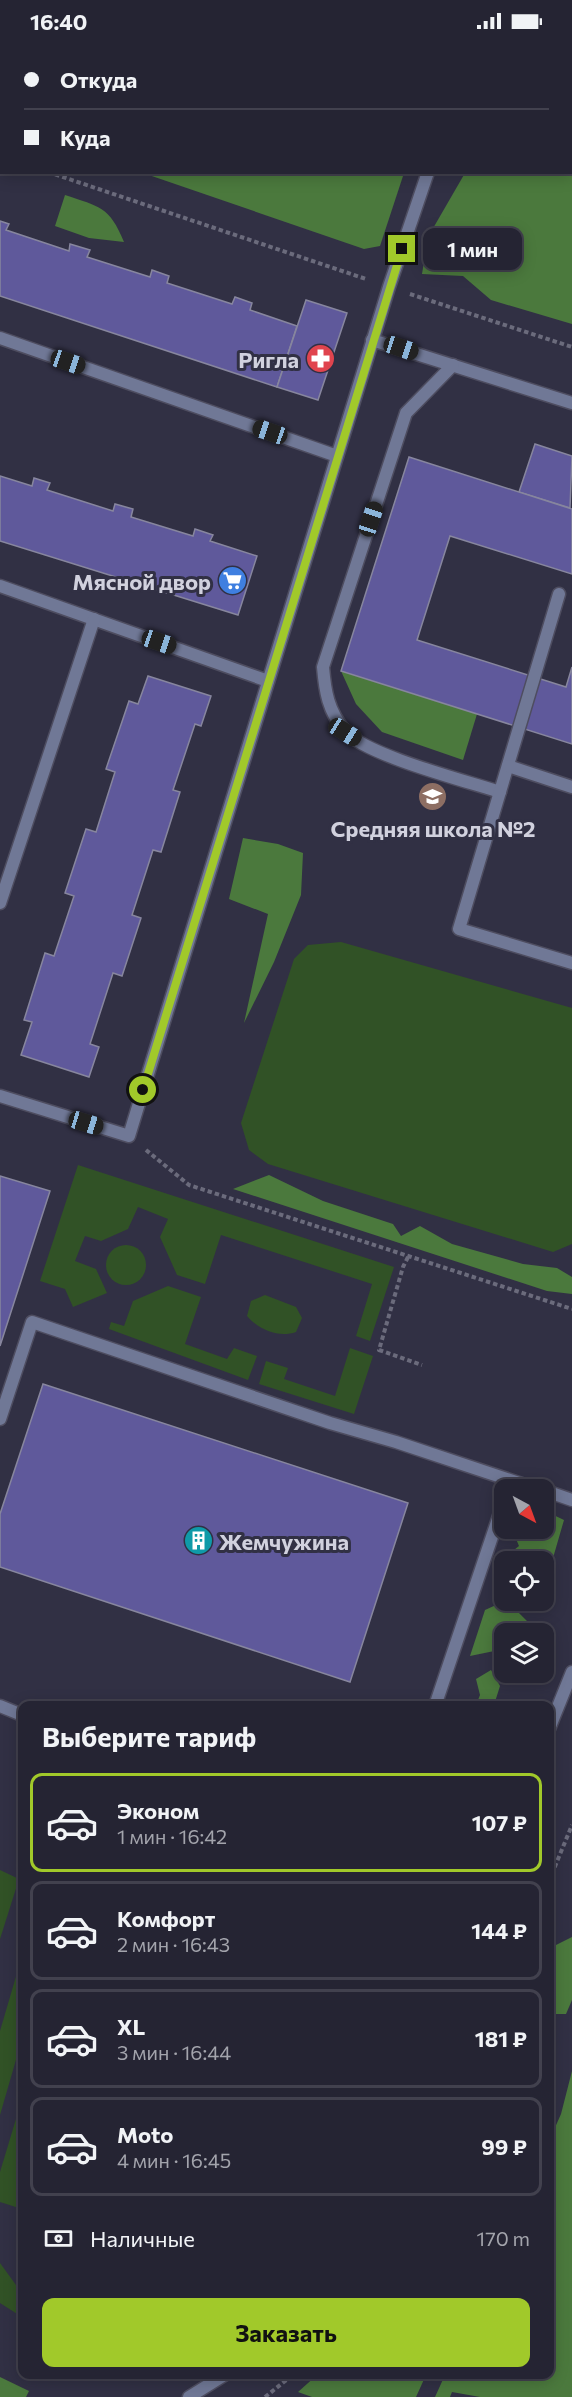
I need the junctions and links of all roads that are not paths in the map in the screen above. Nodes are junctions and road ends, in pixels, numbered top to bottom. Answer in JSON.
{"nodes":[{"id":1,"x":427,"y":174,"type":"edge"},
{"id":2,"x":0,"y":338,"type":"edge"},
{"id":3,"x":372,"y":340,"type":"junction"},
{"id":4,"x":453,"y":365,"type":"junction"},
{"id":5,"x":572,"y":403,"type":"edge"},
{"id":6,"x":337,"y":456,"type":"junction"},
{"id":7,"x":0,"y":586,"type":"edge"},
{"id":8,"x":559,"y":594,"type":"dead end"},
{"id":9,"x":94,"y":619,"type":"junction"},
{"id":10,"x":268,"y":681,"type":"junction"},
{"id":11,"x":508,"y":766,"type":"junction"},
{"id":12,"x":572,"y":787,"type":"edge"},
{"id":13,"x":500,"y":792,"type":"junction"},
{"id":14,"x":0,"y":903,"type":"edge"},
{"id":15,"x":572,"y":963,"type":"edge"},
{"id":16,"x":0,"y":1096,"type":"edge"},
{"id":17,"x":0,"y":1419,"type":"edge"},
{"id":18,"x":494,"y":1479,"type":"edge"},
{"id":19,"x":554,"y":1494,"type":"edge"},
{"id":20,"x":572,"y":1500,"type":"edge"},
{"id":21,"x":494,"y":1531,"type":"edge"},
{"id":22,"x":572,"y":1672,"type":"edge"},
{"id":23,"x":437,"y":1701,"type":"edge"},
{"id":24,"x":0,"y":1707,"type":"edge"},
{"id":25,"x":18,"y":1714,"type":"edge"},
{"id":26,"x":554,"y":1717,"type":"edge"},
{"id":27,"x":218,"y":2379,"type":"edge"},
{"id":28,"x":189,"y":2397,"type":"edge"}],
"edges":[{"from":1,"to":3,"type":"street"},
{"from":2,"to":6,"type":"street"},
{"from":3,"to":4,"type":"street"},
{"from":3,"to":6,"type":"street"},
{"from":4,"to":5,"type":"street"},
{"from":4,"to":13,"type":"street"},
{"from":6,"to":10,"type":"street"},
{"from":7,"to":9,"type":"street"},
{"from":8,"to":11,"type":"street"},
{"from":9,"to":10,"type":"street"},
{"from":9,"to":14,"type":"street"},
{"from":10,"to":16,"type":"street"},
{"from":11,"to":12,"type":"street"},
{"from":11,"to":13,"type":"street"},
{"from":13,"to":15,"type":"street"},
{"from":17,"to":18,"type":"street"},
{"from":19,"to":20,"type":"street"},
{"from":21,"to":23,"type":"street"},
{"from":22,"to":26,"type":"street"},
{"from":24,"to":25,"type":"street"},
{"from":27,"to":28,"type":"street"}]}
